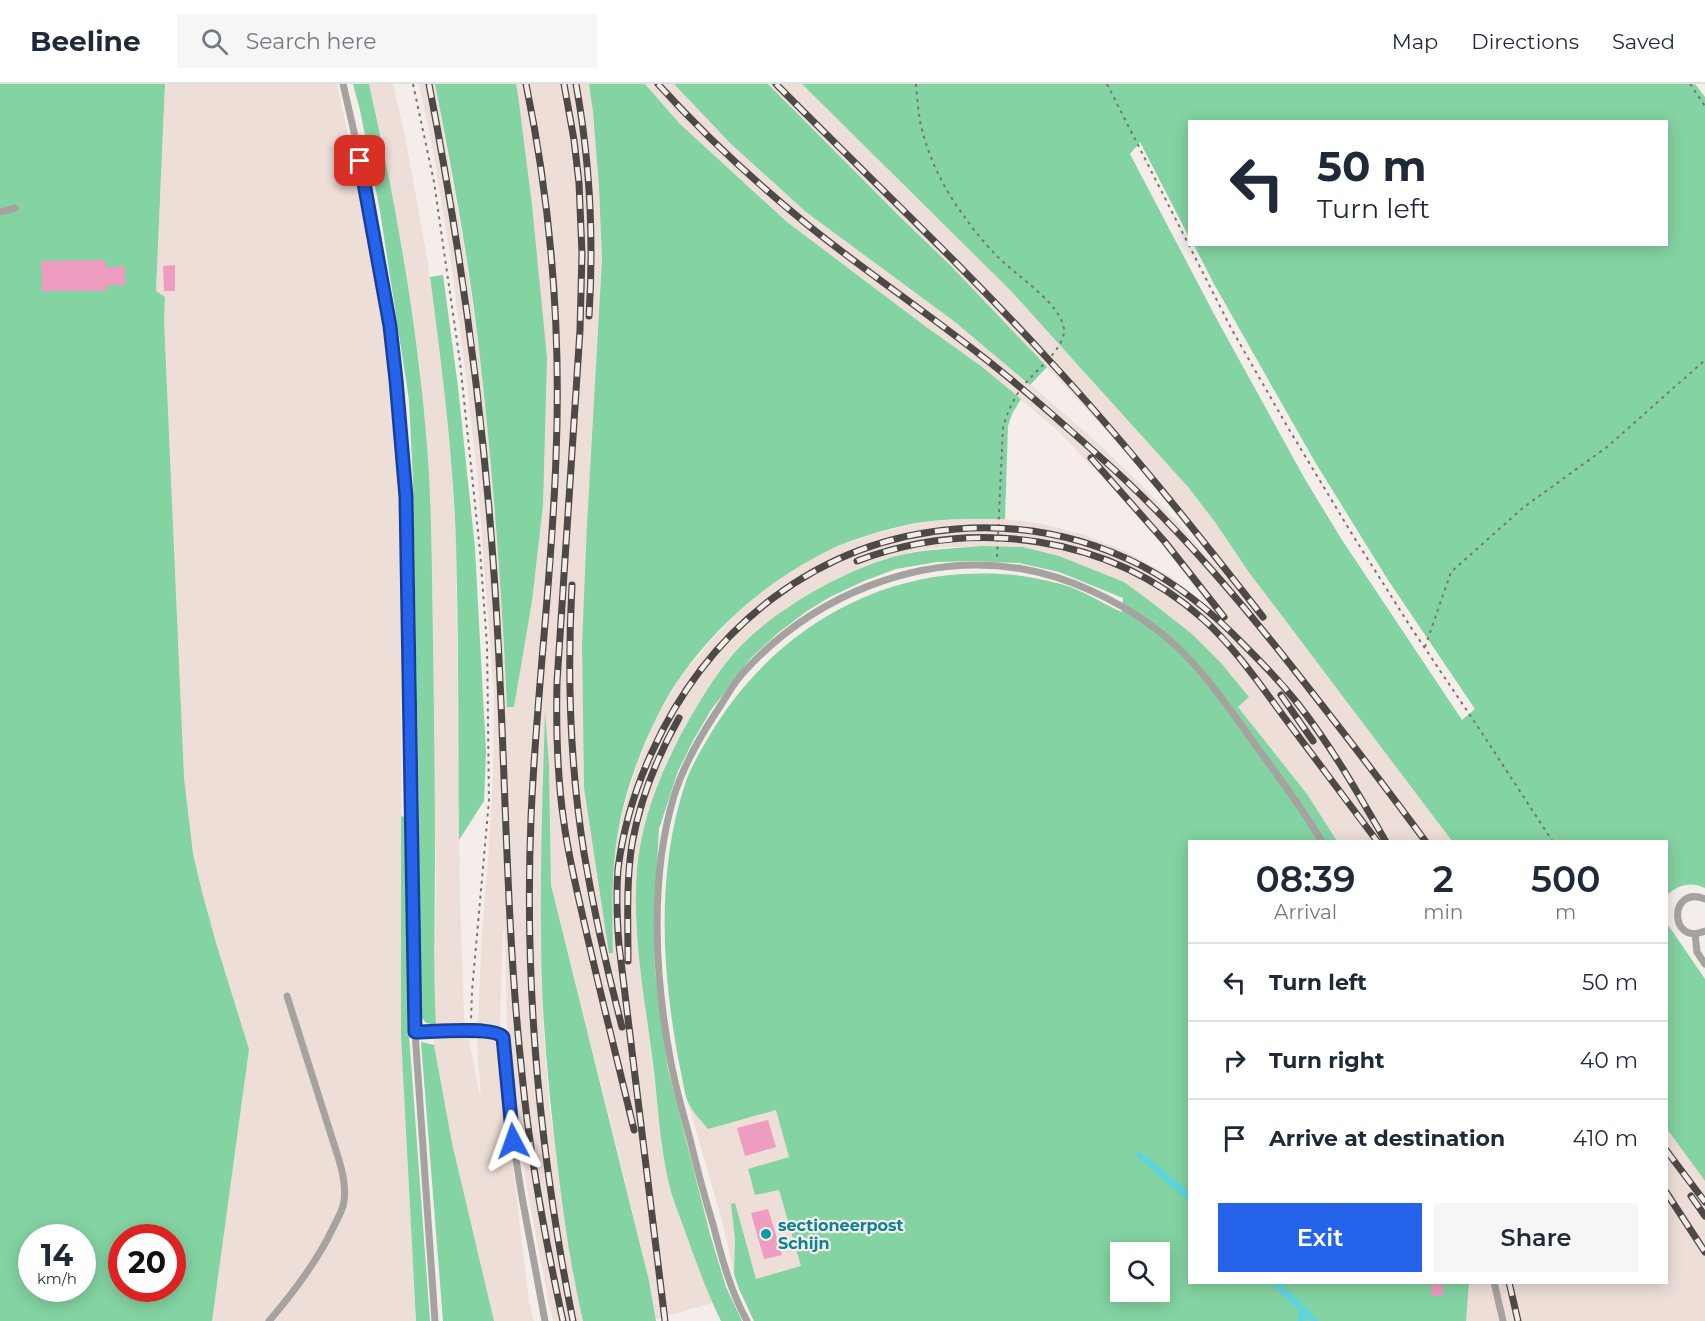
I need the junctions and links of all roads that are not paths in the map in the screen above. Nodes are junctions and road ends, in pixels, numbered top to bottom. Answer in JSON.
{"nodes":[{"id":1,"x":343,"y":84,"type":"edge"},
{"id":2,"x":15,"y":208,"type":"dead end"},
{"id":3,"x":0,"y":212,"type":"edge"},
{"id":4,"x":1321,"y":840,"type":"edge"},
{"id":5,"x":1705,"y":899,"type":"edge"},
{"id":6,"x":1705,"y":932,"type":"edge"},
{"id":7,"x":1695,"y":934,"type":"junction"},
{"id":8,"x":1705,"y":964,"type":"edge"},
{"id":9,"x":287,"y":996,"type":"dead end"},
{"id":10,"x":415,"y":1032,"type":"junction"},
{"id":11,"x":1494,"y":1284,"type":"edge"},
{"id":12,"x":268,"y":1321,"type":"edge"},
{"id":13,"x":435,"y":1321,"type":"edge"},
{"id":14,"x":545,"y":1321,"type":"edge"},
{"id":15,"x":747,"y":1321,"type":"edge"},
{"id":16,"x":1503,"y":1321,"type":"edge"}],
"edges":[{"from":1,"to":10,"type":"lane"},
{"from":2,"to":3,"type":"lane"},
{"from":4,"to":15,"type":"lane"},
{"from":5,"to":7,"type":"lane"},
{"from":6,"to":7,"type":"lane"},
{"from":7,"to":8,"type":"lane"},
{"from":9,"to":12,"type":"lane"},
{"from":10,"to":13,"type":"lane"},
{"from":10,"to":14,"type":"lane"},
{"from":11,"to":16,"type":"lane"}]}
